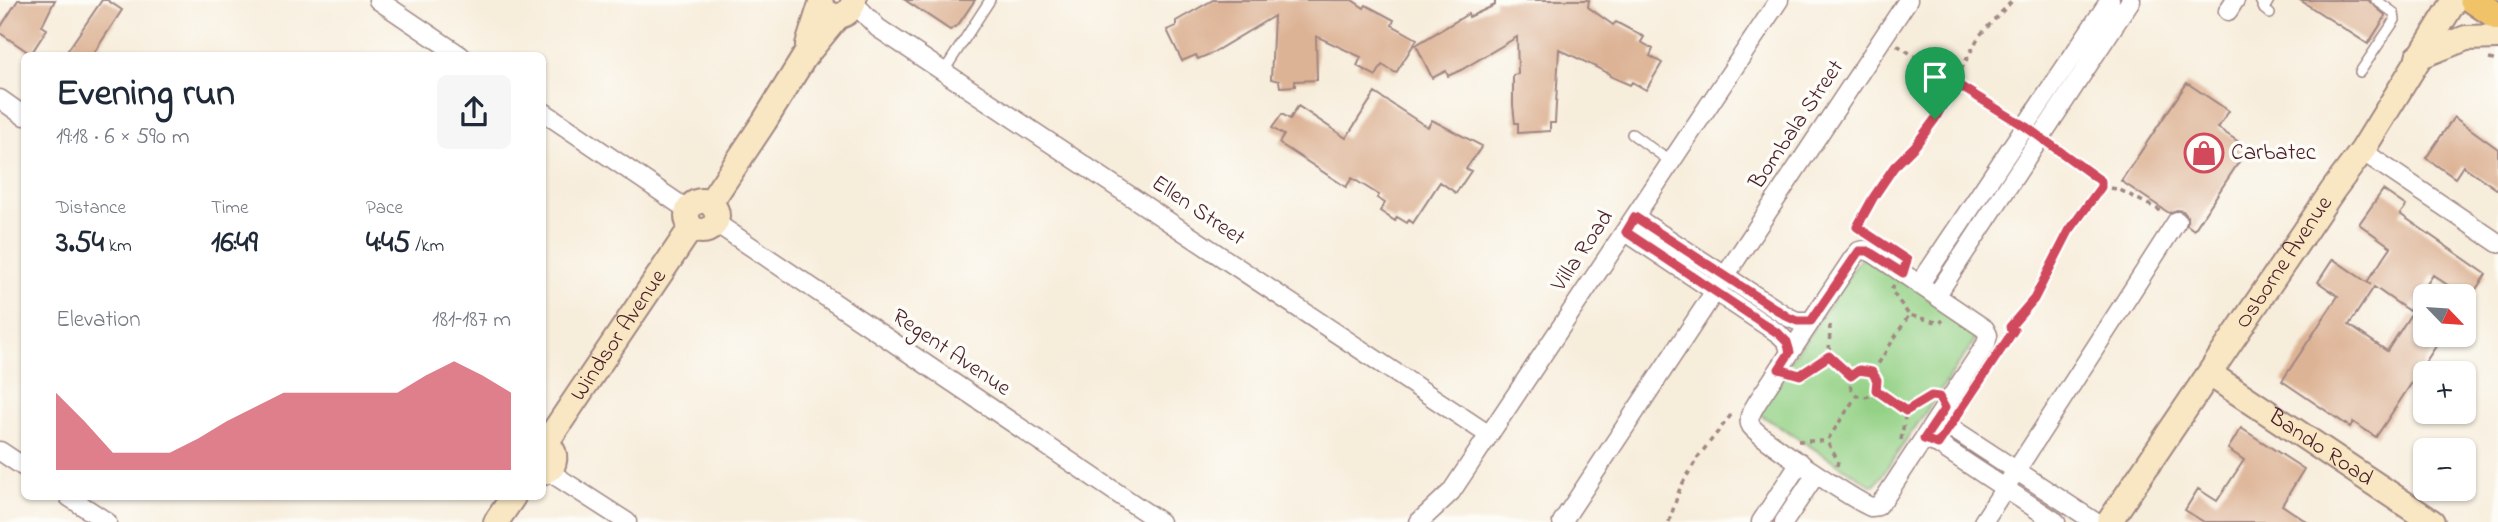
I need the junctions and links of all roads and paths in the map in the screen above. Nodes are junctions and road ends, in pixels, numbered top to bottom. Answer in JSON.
{"nodes":[{"id":1,"x":378,"y":0,"type":"edge"},
{"id":2,"x":990,"y":0,"type":"edge"},
{"id":3,"x":1779,"y":0,"type":"edge"},
{"id":4,"x":1908,"y":0,"type":"edge"},
{"id":5,"x":2013,"y":0,"type":"edge"},
{"id":6,"x":2110,"y":0,"type":"edge"},
{"id":7,"x":2131,"y":0,"type":"edge"},
{"id":8,"x":2269,"y":0,"type":"edge"},
{"id":9,"x":2376,"y":0,"type":"edge"},
{"id":10,"x":2455,"y":0,"type":"edge"},
{"id":11,"x":2473,"y":0,"type":"edge"},
{"id":12,"x":838,"y":6,"type":"edge"},
{"id":13,"x":2265,"y":8,"type":"edge"},
{"id":14,"x":2498,"y":17,"type":"edge"},
{"id":15,"x":1884,"y":37,"type":"junction"},
{"id":16,"x":2498,"y":37,"type":"edge"},
{"id":17,"x":455,"y":52,"type":"edge"},
{"id":18,"x":2418,"y":57,"type":"junction"},
{"id":19,"x":944,"y":71,"type":"junction"},
{"id":20,"x":2360,"y":72,"type":"dead end"},
{"id":21,"x":1955,"y":83,"type":"junction"},
{"id":22,"x":0,"y":99,"type":"edge"},
{"id":23,"x":21,"y":114,"type":"edge"},
{"id":24,"x":546,"y":114,"type":"edge"},
{"id":25,"x":2033,"y":132,"type":"junction"},
{"id":26,"x":1632,"y":134,"type":"dead end"},
{"id":27,"x":2362,"y":151,"type":"junction"},
{"id":28,"x":1671,"y":162,"type":"junction"},
{"id":29,"x":2101,"y":187,"type":"junction"},
{"id":30,"x":701,"y":216,"type":"junction"},
{"id":31,"x":2177,"y":220,"type":"joint"},
{"id":32,"x":1630,"y":224,"type":"junction"},
{"id":33,"x":1867,"y":233,"type":"dead end"},
{"id":34,"x":2498,"y":243,"type":"edge"},
{"id":35,"x":1903,"y":273,"type":"junction"},
{"id":36,"x":1721,"y":284,"type":"junction"},
{"id":37,"x":1919,"y":285,"type":"junction"},
{"id":38,"x":1936,"y":296,"type":"junction"},
{"id":39,"x":1954,"y":309,"type":"junction"},
{"id":40,"x":1909,"y":316,"type":"junction"},
{"id":41,"x":1811,"y":321,"type":"junction"},
{"id":42,"x":2000,"y":351,"type":"dead end"},
{"id":43,"x":1790,"y":352,"type":"junction"},
{"id":44,"x":1829,"y":356,"type":"junction"},
{"id":45,"x":1779,"y":369,"type":"junction"},
{"id":46,"x":1872,"y":372,"type":"junction"},
{"id":47,"x":2210,"y":374,"type":"junction"},
{"id":48,"x":1851,"y":376,"type":"junction"},
{"id":49,"x":1876,"y":390,"type":"junction"},
{"id":50,"x":1857,"y":396,"type":"junction"},
{"id":51,"x":1945,"y":408,"type":"junction"},
{"id":52,"x":1734,"y":411,"type":"dead end"},
{"id":53,"x":1489,"y":435,"type":"junction"},
{"id":54,"x":1924,"y":439,"type":"junction"},
{"id":55,"x":546,"y":440,"type":"edge"},
{"id":56,"x":546,"y":444,"type":"edge"},
{"id":57,"x":0,"y":451,"type":"edge"},
{"id":58,"x":1800,"y":462,"type":"junction"},
{"id":59,"x":21,"y":465,"type":"edge"},
{"id":60,"x":2017,"y":470,"type":"junction"},
{"id":61,"x":546,"y":471,"type":"edge"},
{"id":62,"x":546,"y":473,"type":"edge"},
{"id":63,"x":1816,"y":474,"type":"junction"},
{"id":64,"x":1836,"y":486,"type":"junction"},
{"id":65,"x":2006,"y":488,"type":"junction"},
{"id":66,"x":74,"y":500,"type":"edge"},
{"id":67,"x":511,"y":500,"type":"edge"},
{"id":68,"x":107,"y":522,"type":"edge"},
{"id":69,"x":496,"y":522,"type":"edge"},
{"id":70,"x":627,"y":522,"type":"edge"},
{"id":71,"x":1160,"y":522,"type":"edge"},
{"id":72,"x":1419,"y":522,"type":"edge"},
{"id":73,"x":1562,"y":522,"type":"edge"},
{"id":74,"x":1669,"y":522,"type":"edge"},
{"id":75,"x":1761,"y":522,"type":"edge"},
{"id":76,"x":1784,"y":522,"type":"edge"},
{"id":77,"x":1983,"y":522,"type":"edge"},
{"id":78,"x":2056,"y":522,"type":"edge"},
{"id":79,"x":2095,"y":522,"type":"edge"},
{"id":80,"x":2109,"y":522,"type":"edge"},
{"id":81,"x":2432,"y":522,"type":"edge"}],
"edges":[{"from":1,"to":17,"type":"street"},
{"from":2,"to":19,"type":"lane"},
{"from":3,"to":28,"type":"street","name":"Villa Road"},
{"from":4,"to":15,"type":"street","name":"Bombala Street"},
{"from":5,"to":21,"type":"path"},
{"from":6,"to":25,"type":"street"},
{"from":7,"to":25,"type":"street"},
{"from":8,"to":13,"type":"lane"},
{"from":9,"to":20,"type":"lane"},
{"from":10,"to":18,"type":"main road","name":"Osborne Avenue"},
{"from":11,"to":14,"type":"main road"},
{"from":12,"to":19,"type":"street","name":"Ellen Street"},
{"from":12,"to":30,"type":"main road","name":"Windsor Avenue"},
{"from":15,"to":21,"type":"path"},
{"from":15,"to":36,"type":"street","name":"Bombala Street"},
{"from":16,"to":18,"type":"main road"},
{"from":18,"to":27,"type":"main road","name":"Osborne Avenue"},
{"from":19,"to":53,"type":"street","name":"Ellen Street"},
{"from":21,"to":25,"type":"path"},
{"from":21,"to":33,"type":"path"},
{"from":22,"to":23,"type":"street"},
{"from":24,"to":30,"type":"street","name":"Regent Avenue"},
{"from":25,"to":29,"type":"path"},
{"from":25,"to":37,"type":"street"},
{"from":25,"to":38,"type":"street"},
{"from":26,"to":28,"type":"lane"},
{"from":27,"to":34,"type":"street"},
{"from":27,"to":47,"type":"main road","name":"Osborne Avenue"},
{"from":28,"to":32,"type":"street","name":"Villa Road"},
{"from":29,"to":31,"type":"path"},
{"from":29,"to":42,"type":"path"},
{"from":30,"to":55,"type":"main road","name":"Windsor Avenue"},
{"from":30,"to":71,"type":"street","name":"Regent Avenue"},
{"from":31,"to":60,"type":"street"},
{"from":32,"to":36,"type":"street"},
{"from":32,"to":53,"type":"street","name":"Villa Road"},
{"from":35,"to":37,"type":"street"},
{"from":35,"to":40,"type":"path"},
{"from":35,"to":41,"type":"street"},
{"from":36,"to":41,"type":"street"},
{"from":36,"to":43,"type":"street"},
{"from":36,"to":73,"type":"street","name":"Bombala Street"},
{"from":37,"to":38,"type":"street"},
{"from":38,"to":39,"type":"street"},
{"from":39,"to":40,"type":"path"},
{"from":39,"to":51,"type":"street"},
{"from":40,"to":46,"type":"path"},
{"from":41,"to":43,"type":"street"},
{"from":41,"to":44,"type":"path"},
{"from":43,"to":45,"type":"street"},
{"from":44,"to":45,"type":"path"},
{"from":44,"to":48,"type":"path"},
{"from":45,"to":58,"type":"street"},
{"from":46,"to":48,"type":"path"},
{"from":46,"to":49,"type":"path"},
{"from":47,"to":80,"type":"main road","name":"Osborne Avenue"},
{"from":47,"to":81,"type":"main road","name":"Bando Road"},
{"from":48,"to":50,"type":"path"},
{"from":49,"to":50,"type":"path"},
{"from":49,"to":51,"type":"path"},
{"from":50,"to":64,"type":"path"},
{"from":51,"to":54,"type":"street"},
{"from":51,"to":60,"type":"street"},
{"from":52,"to":74,"type":"path"},
{"from":53,"to":72,"type":"street","name":"Villa Road"},
{"from":54,"to":64,"type":"street"},
{"from":54,"to":65,"type":"street"},
{"from":56,"to":61,"type":"main road"},
{"from":57,"to":59,"type":"street"},
{"from":58,"to":63,"type":"street"},
{"from":58,"to":75,"type":"street"},
{"from":60,"to":65,"type":"street"},
{"from":60,"to":79,"type":"street"},
{"from":62,"to":70,"type":"street"},
{"from":63,"to":64,"type":"street"},
{"from":63,"to":76,"type":"street"},
{"from":65,"to":77,"type":"street"},
{"from":65,"to":78,"type":"street"},
{"from":66,"to":68,"type":"street"},
{"from":67,"to":69,"type":"main road"}]}
